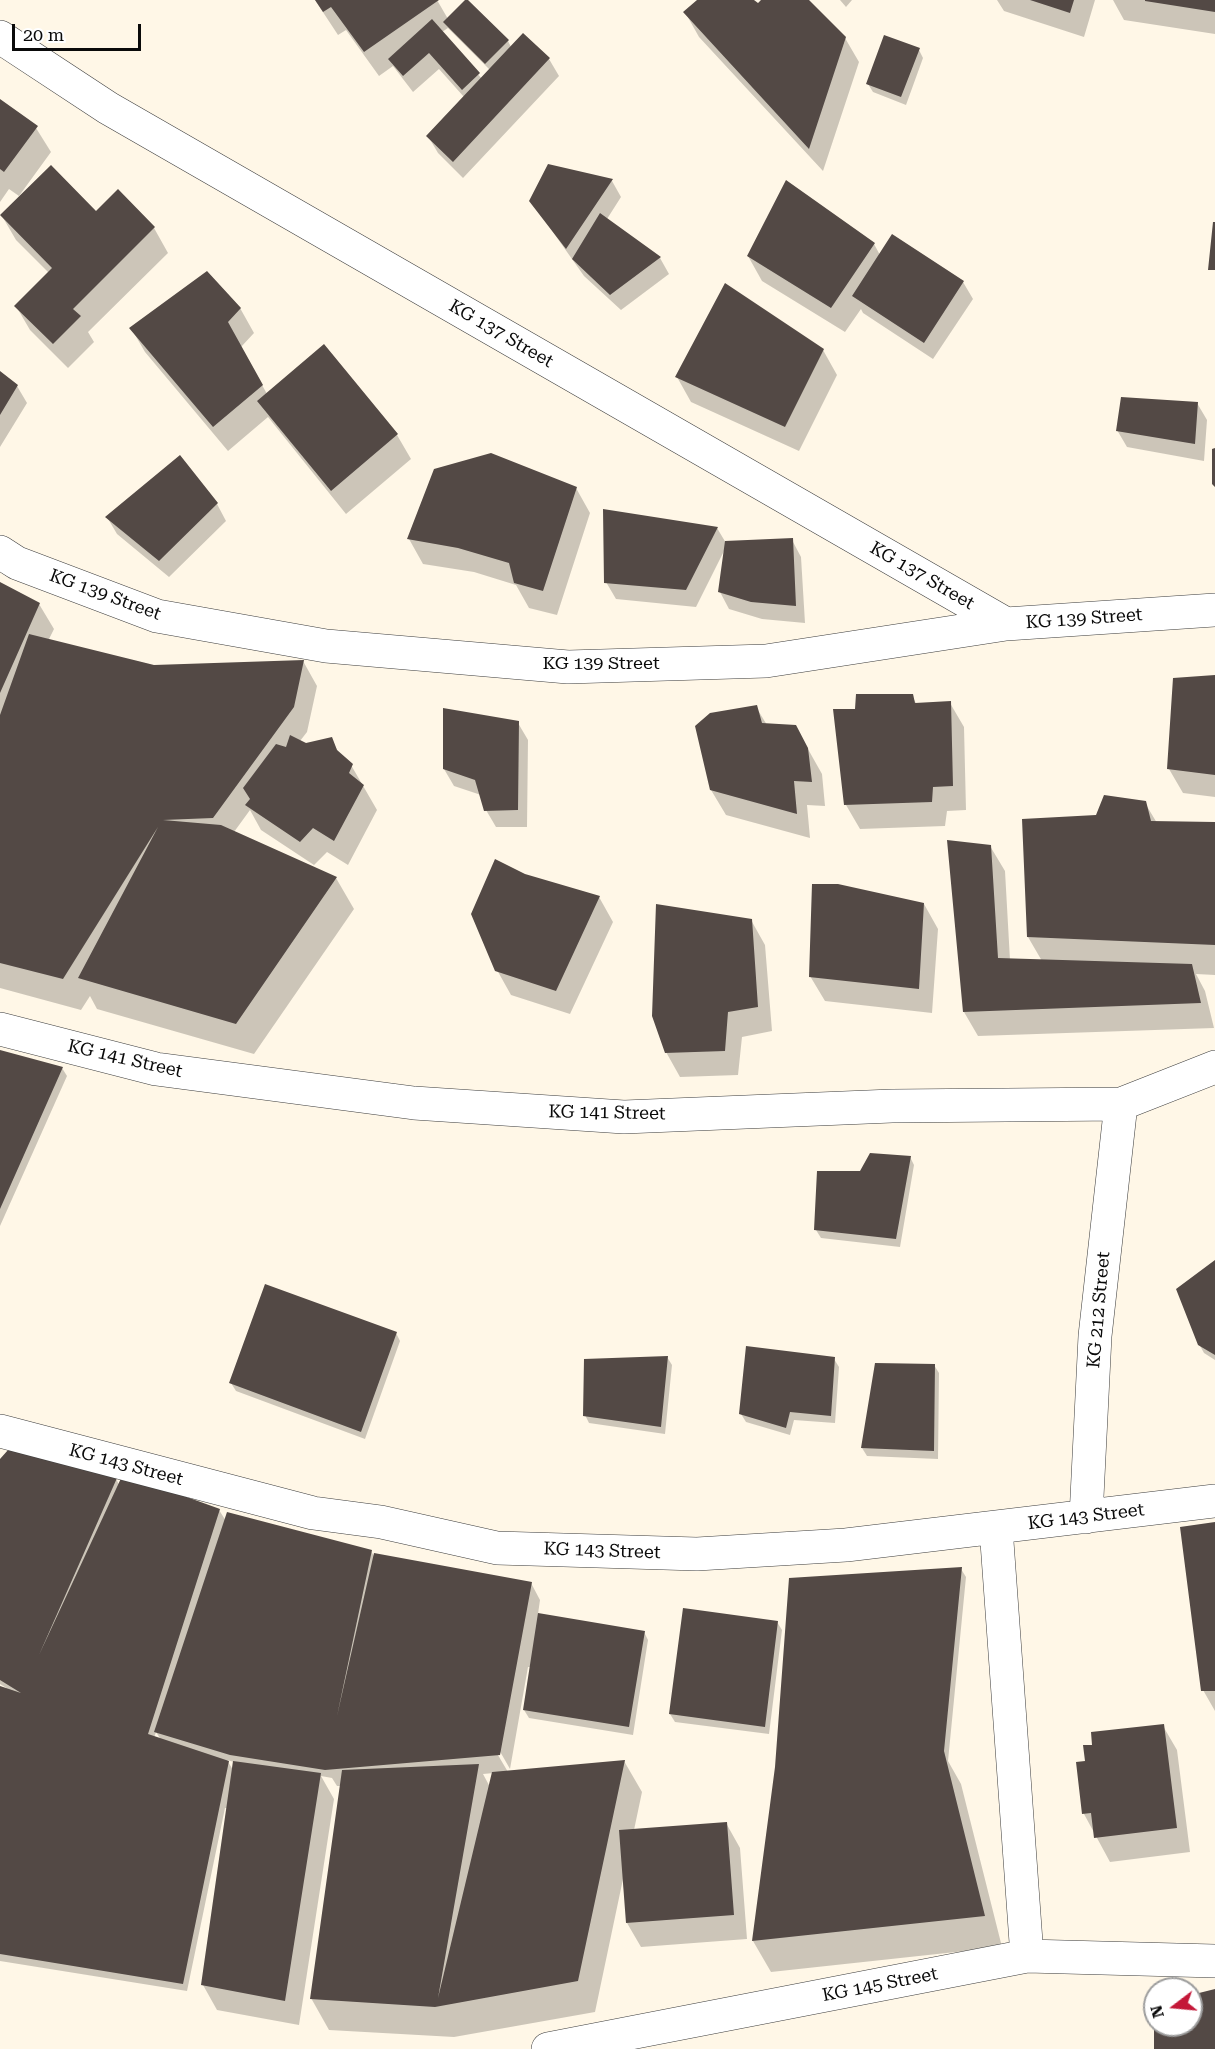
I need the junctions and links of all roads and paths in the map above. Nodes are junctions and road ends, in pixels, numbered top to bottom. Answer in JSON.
{"nodes":[{"id":1,"x":0,"y":37,"type":"edge"},
{"id":2,"x":0,"y":552,"type":"edge"},
{"id":3,"x":1215,"y":610,"type":"edge"},
{"id":4,"x":1006,"y":624,"type":"junction"},
{"id":5,"x":0,"y":1029,"type":"edge"},
{"id":6,"x":1215,"y":1067,"type":"edge"},
{"id":7,"x":1121,"y":1104,"type":"junction"},
{"id":8,"x":0,"y":1431,"type":"edge"},
{"id":9,"x":1215,"y":1501,"type":"edge"},
{"id":10,"x":1086,"y":1516,"type":"junction"},
{"id":11,"x":996,"y":1528,"type":"junction"},
{"id":12,"x":1027,"y":1956,"type":"junction"},
{"id":13,"x":1215,"y":1961,"type":"edge"},
{"id":14,"x":548,"y":2049,"type":"edge"}],
"edges":[{"from":1,"to":4,"type":"street","name":"KG 137 Street"},
{"from":2,"to":4,"type":"street","name":"KG 139 Street"},
{"from":3,"to":4,"type":"street","name":"KG 139 Street"},
{"from":5,"to":7,"type":"street","name":"KG 141 Street"},
{"from":6,"to":7,"type":"street","name":"KG 141 Street"},
{"from":7,"to":10,"type":"street","name":"KG 212 Street"},
{"from":8,"to":11,"type":"street","name":"KG 143 Street"},
{"from":9,"to":10,"type":"street","name":"KG 143 Street"},
{"from":10,"to":11,"type":"street","name":"KG 143 Street"},
{"from":11,"to":12,"type":"street"},
{"from":12,"to":13,"type":"street","name":"KG 145 Street"},
{"from":12,"to":14,"type":"street","name":"KG 145 Street"}]}
